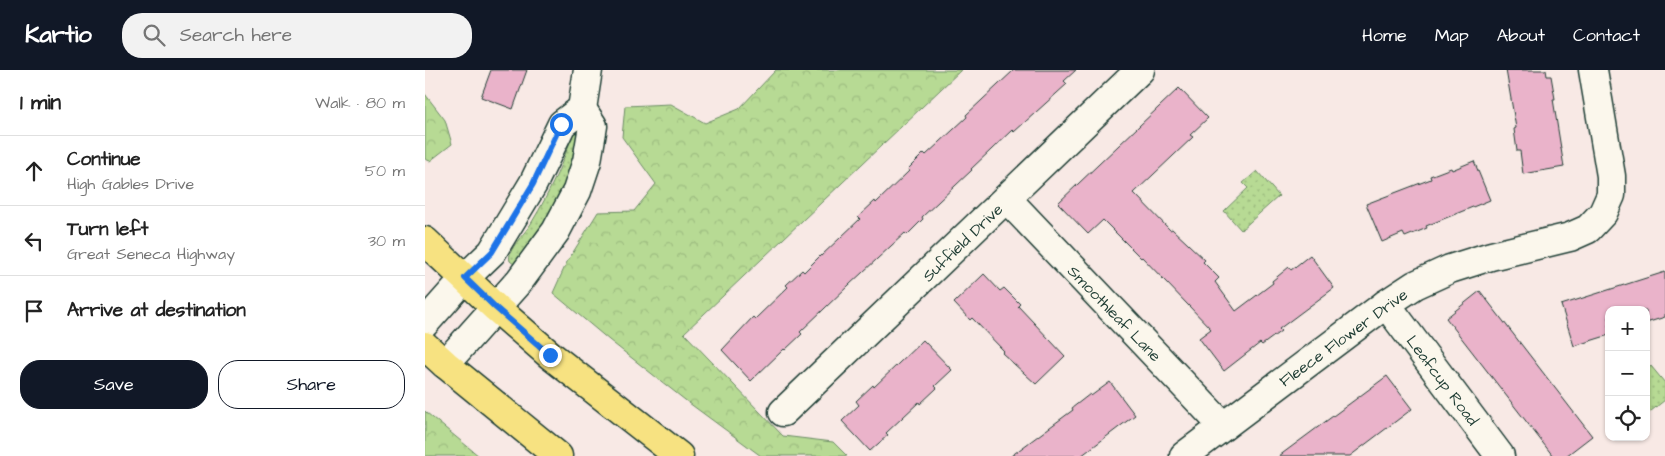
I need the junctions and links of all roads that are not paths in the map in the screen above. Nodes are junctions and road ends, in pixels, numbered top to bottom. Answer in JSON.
{"nodes":[{"id":1,"x":588,"y":70,"type":"edge"},
{"id":2,"x":1140,"y":70,"type":"edge"},
{"id":3,"x":1593,"y":70,"type":"edge"},
{"id":4,"x":582,"y":109,"type":"junction"},
{"id":5,"x":1007,"y":199,"type":"junction"},
{"id":6,"x":425,"y":241,"type":"edge"},
{"id":7,"x":465,"y":278,"type":"junction"},
{"id":8,"x":1386,"y":304,"type":"junction"},
{"id":9,"x":496,"y":308,"type":"junction"},
{"id":10,"x":425,"y":323,"type":"edge"},
{"id":11,"x":425,"y":346,"type":"edge"},
{"id":12,"x":445,"y":364,"type":"junction"},
{"id":13,"x":783,"y":412,"type":"dead end"},
{"id":14,"x":1223,"y":426,"type":"junction"},
{"id":15,"x":558,"y":456,"type":"edge"},
{"id":16,"x":679,"y":456,"type":"edge"},
{"id":17,"x":1183,"y":456,"type":"edge"},
{"id":18,"x":1500,"y":456,"type":"edge"}],
"edges":[{"from":1,"to":4,"type":"street"},
{"from":2,"to":5,"type":"street","name":"Suffield Drive"},
{"from":3,"to":8,"type":"street","name":"Fleece Flower Drive"},
{"from":4,"to":7,"type":"street"},
{"from":4,"to":9,"type":"street"},
{"from":5,"to":13,"type":"street","name":"Suffield Drive"},
{"from":5,"to":14,"type":"street","name":"Smoothleaf Lane"},
{"from":6,"to":7,"type":"main road"},
{"from":7,"to":9,"type":"main road"},
{"from":7,"to":10,"type":"street"},
{"from":8,"to":14,"type":"street","name":"Fleece Flower Drive"},
{"from":8,"to":18,"type":"street","name":"Leafcup Road"},
{"from":9,"to":12,"type":"street"},
{"from":9,"to":16,"type":"main road"},
{"from":11,"to":12,"type":"main road"},
{"from":12,"to":15,"type":"main road"},
{"from":14,"to":17,"type":"street","name":"Fleece Flower Drive"}]}
